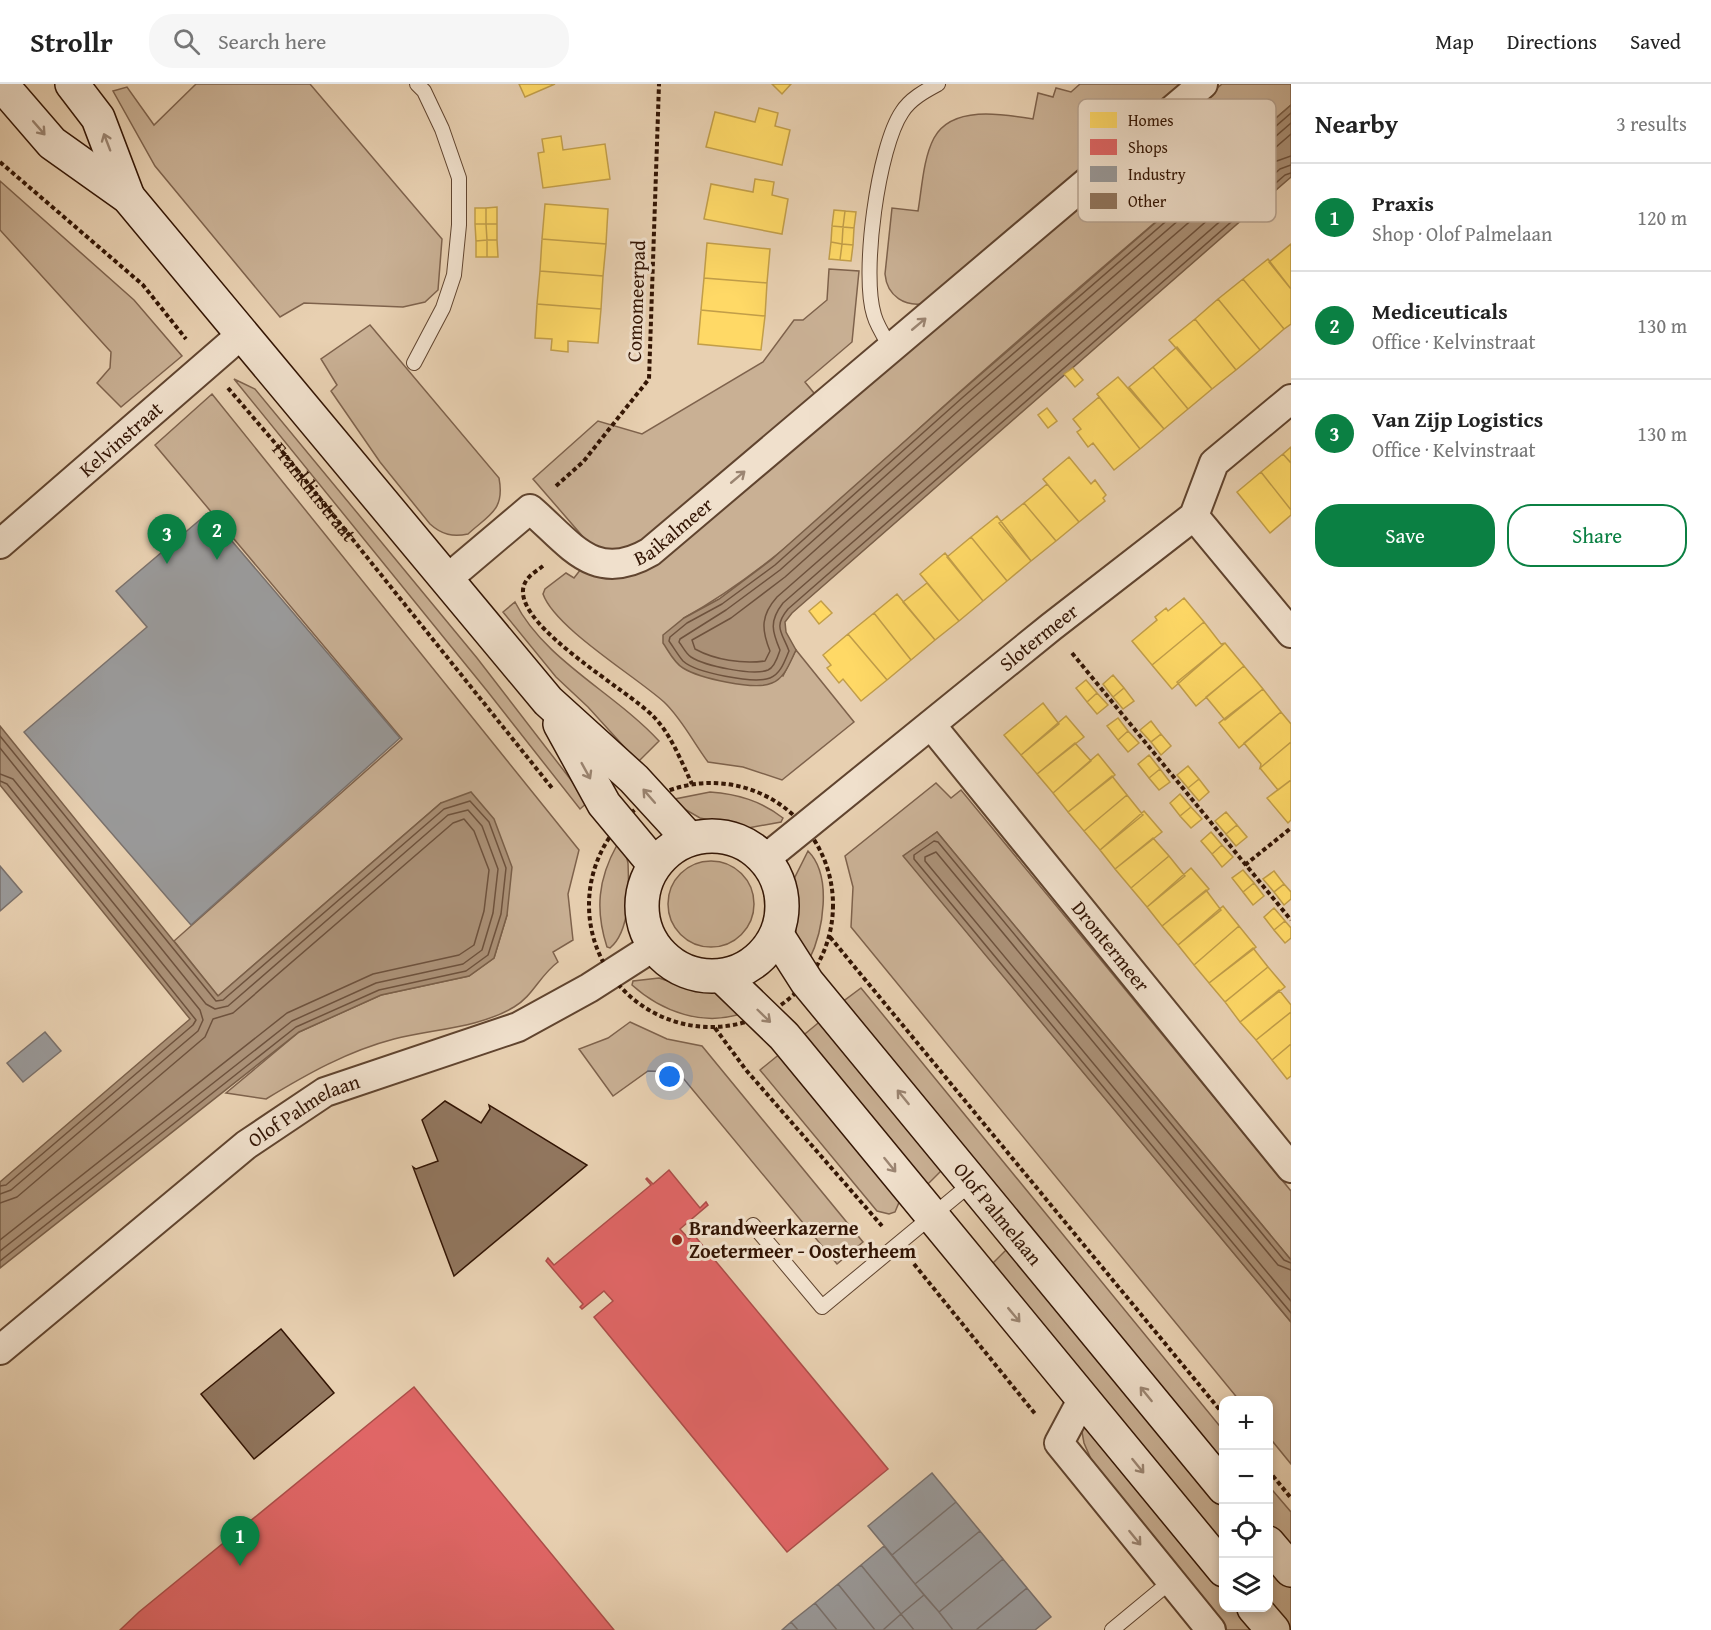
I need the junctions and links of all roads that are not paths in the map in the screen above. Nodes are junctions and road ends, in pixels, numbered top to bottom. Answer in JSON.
{"nodes":[{"id":1,"x":1,"y":84,"type":"edge"},
{"id":2,"x":72,"y":84,"type":"edge"},
{"id":3,"x":417,"y":84,"type":"edge"},
{"id":4,"x":938,"y":84,"type":"edge"},
{"id":5,"x":1203,"y":84,"type":"edge"},
{"id":6,"x":1185,"y":99,"type":"edge"},
{"id":7,"x":1078,"y":190,"type":"edge"},
{"id":8,"x":128,"y":197,"type":"junction"},
{"id":9,"x":242,"y":334,"type":"junction"},
{"id":10,"x":891,"y":348,"type":"junction"},
{"id":11,"x":414,"y":363,"type":"dead end"},
{"id":12,"x":1291,"y":399,"type":"edge"},
{"id":13,"x":1194,"y":516,"type":"junction"},
{"id":14,"x":0,"y":544,"type":"edge"},
{"id":15,"x":446,"y":580,"type":"junction"},
{"id":16,"x":1291,"y":633,"type":"edge"},
{"id":17,"x":548,"y":701,"type":"junction"},
{"id":18,"x":931,"y":725,"type":"junction"},
{"id":19,"x":689,"y":839,"type":"junction"},
{"id":20,"x":765,"y":859,"type":"junction"},
{"id":21,"x":654,"y":864,"type":"junction"},
{"id":22,"x":777,"y":935,"type":"junction"},
{"id":23,"x":653,"y":947,"type":"junction"},
{"id":24,"x":722,"y":976,"type":"junction"},
{"id":25,"x":1291,"y":1168,"type":"edge"},
{"id":26,"x":973,"y":1182,"type":"junction"},
{"id":27,"x":931,"y":1215,"type":"junction"},
{"id":28,"x":753,"y":1225,"type":"dead end"},
{"id":29,"x":0,"y":1350,"type":"edge"},
{"id":30,"x":1083,"y":1398,"type":"junction"},
{"id":31,"x":1219,"y":1482,"type":"edge"},
{"id":32,"x":1273,"y":1548,"type":"edge"},
{"id":33,"x":1219,"y":1564,"type":"edge"},
{"id":34,"x":1291,"y":1570,"type":"edge"},
{"id":35,"x":1170,"y":1581,"type":"junction"},
{"id":36,"x":1257,"y":1612,"type":"edge"},
{"id":37,"x":1112,"y":1630,"type":"edge"},
{"id":38,"x":1210,"y":1630,"type":"edge"},
{"id":39,"x":1273,"y":1630,"type":"edge"}],
"edges":[{"from":1,"to":8,"type":"street","one_way":true},
{"from":8,"to":2,"type":"street","one_way":true},
{"from":3,"to":11,"type":"lane"},
{"from":4,"to":10,"type":"lane"},
{"from":6,"to":5,"type":"street","name":"Baikalmeer","one_way":true},
{"from":10,"to":7,"type":"street","name":"Baikalmeer","one_way":true},
{"from":8,"to":9,"type":"street"},
{"from":9,"to":14,"type":"street","name":"Kelvinstraat"},
{"from":9,"to":15,"type":"street"},
{"from":15,"to":10,"type":"street","name":"Baikalmeer","one_way":true},
{"from":12,"to":13,"type":"street"},
{"from":13,"to":16,"type":"street"},
{"from":13,"to":18,"type":"street","name":"Slotermeer"},
{"from":15,"to":17,"type":"street"},
{"from":19,"to":17,"type":"street","one_way":true},
{"from":17,"to":21,"type":"street","one_way":true},
{"from":18,"to":20,"type":"street","name":"Slotermeer"},
{"from":18,"to":25,"type":"street","name":"Drontermeer"},
{"from":19,"to":20,"type":"street"},
{"from":19,"to":21,"type":"street"},
{"from":20,"to":22,"type":"street"},
{"from":21,"to":23,"type":"street"},
{"from":22,"to":24,"type":"street"},
{"from":26,"to":22,"type":"street","name":"Olof Palmelaan","one_way":true},
{"from":23,"to":24,"type":"street"},
{"from":23,"to":29,"type":"street","name":"Olof Palmelaan"},
{"from":24,"to":27,"type":"street","one_way":true},
{"from":26,"to":27,"type":"lane"},
{"from":31,"to":26,"type":"street","name":"Olof Palmelaan","one_way":true},
{"from":27,"to":28,"type":"lane"},
{"from":27,"to":30,"type":"street","one_way":true},
{"from":30,"to":33,"type":"street","one_way":true},
{"from":30,"to":35,"type":"street","one_way":true},
{"from":32,"to":34,"type":"street"},
{"from":35,"to":37,"type":"lane"},
{"from":35,"to":38,"type":"street"},
{"from":36,"to":39,"type":"street"}]}
